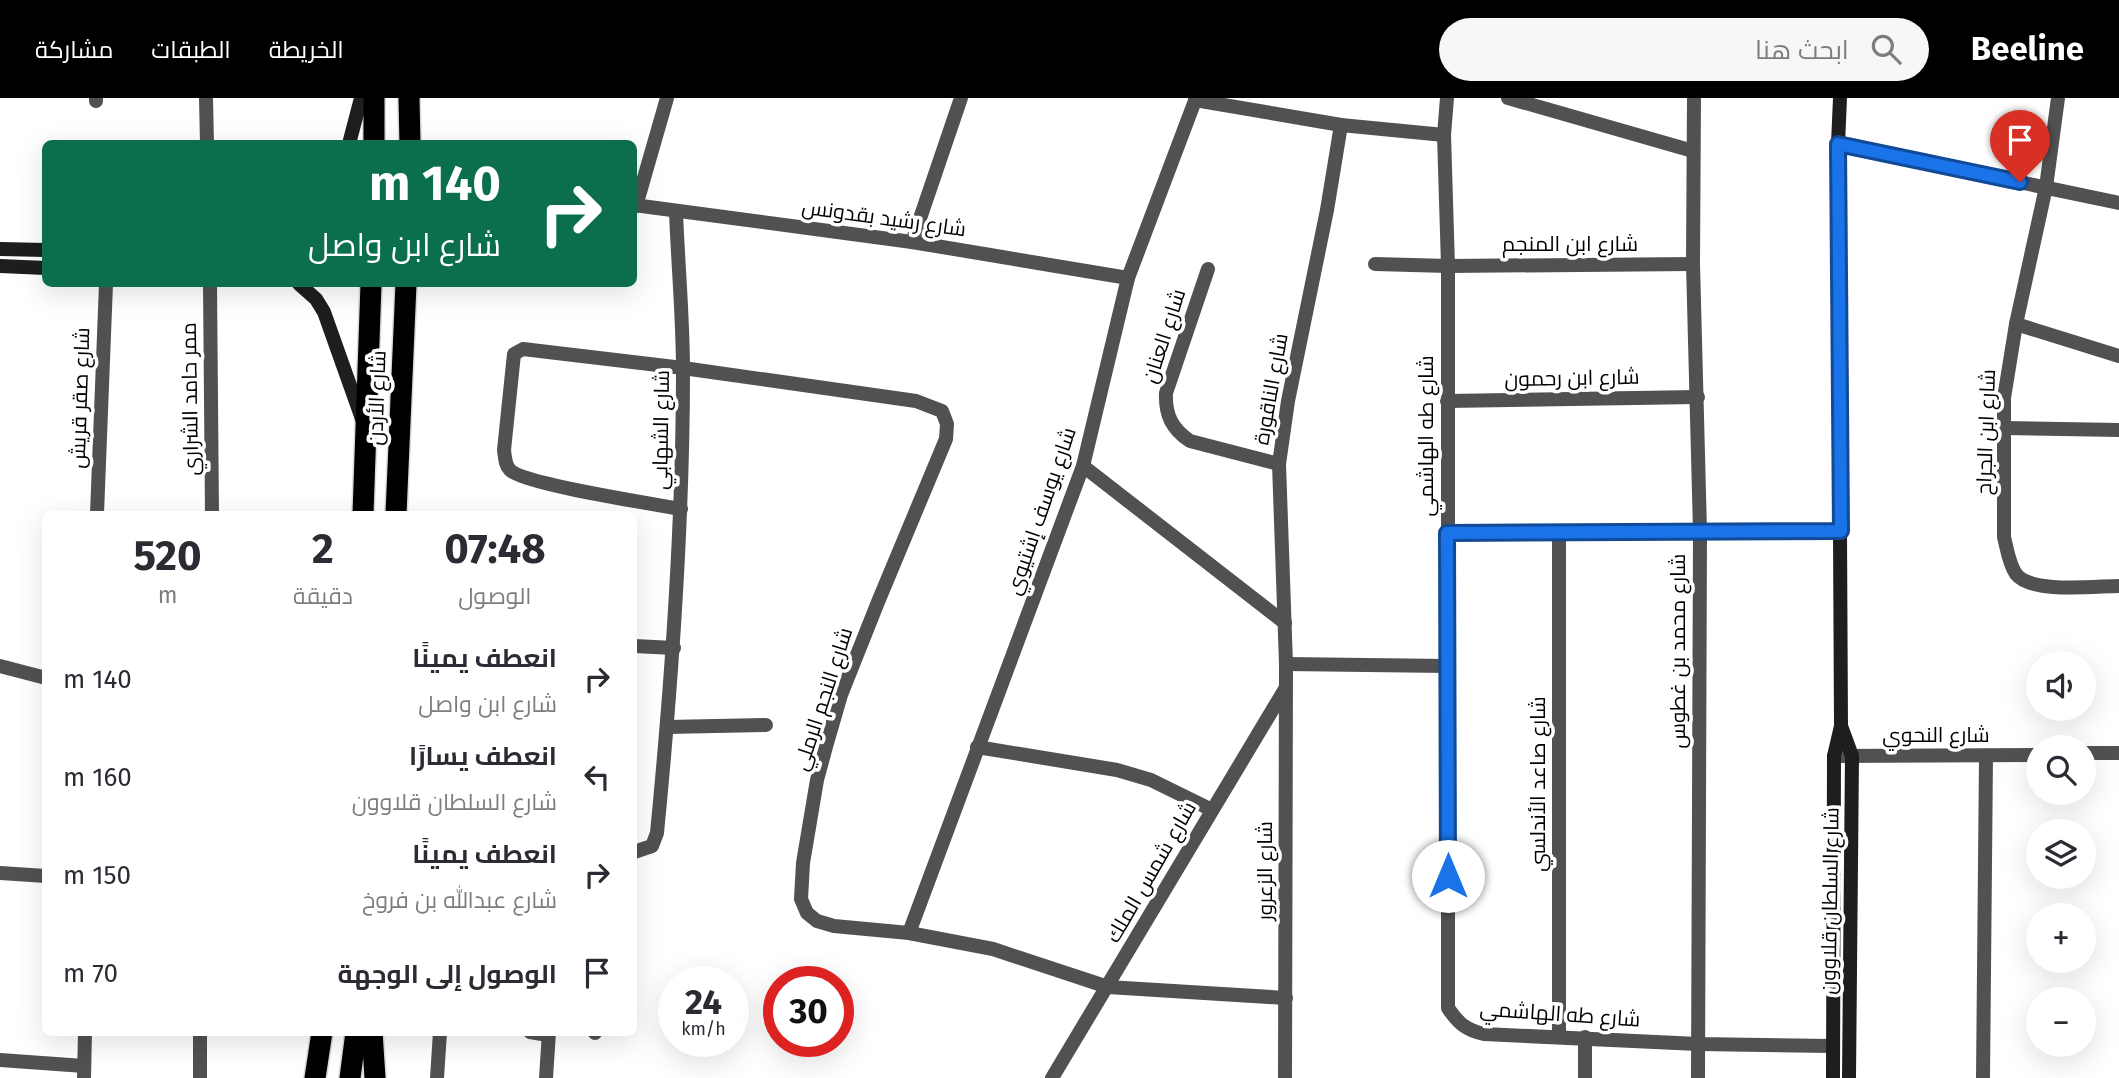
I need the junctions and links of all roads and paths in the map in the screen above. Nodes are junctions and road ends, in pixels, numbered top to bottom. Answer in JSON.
{"nodes":[{"id":1,"x":206,"y":98,"type":"edge"},
{"id":2,"x":361,"y":98,"type":"edge"},
{"id":3,"x":374,"y":98,"type":"edge"},
{"id":4,"x":409,"y":98,"type":"edge"},
{"id":5,"x":667,"y":98,"type":"edge"},
{"id":6,"x":961,"y":98,"type":"edge"},
{"id":7,"x":1447,"y":98,"type":"edge"},
{"id":8,"x":1508,"y":98,"type":"edge"},
{"id":9,"x":1694,"y":98,"type":"edge"},
{"id":10,"x":1840,"y":98,"type":"edge"},
{"id":11,"x":2058,"y":98,"type":"edge"},
{"id":12,"x":1195,"y":99,"type":"edge"},
{"id":13,"x":1341,"y":125,"type":"junction"},
{"id":14,"x":1444,"y":135,"type":"junction"},
{"id":15,"x":207,"y":140,"type":"edge"},
{"id":16,"x":350,"y":140,"type":"edge"},
{"id":17,"x":374,"y":140,"type":"edge"},
{"id":18,"x":410,"y":140,"type":"edge"},
{"id":19,"x":1838,"y":144,"type":"junction"},
{"id":20,"x":1693,"y":151,"type":"junction"},
{"id":21,"x":2046,"y":187,"type":"junction"},
{"id":22,"x":637,"y":199,"type":"edge"},
{"id":23,"x":2119,"y":203,"type":"edge"},
{"id":24,"x":637,"y":206,"type":"edge"},
{"id":25,"x":676,"y":212,"type":"junction"},
{"id":26,"x":912,"y":242,"type":"junction"},
{"id":27,"x":0,"y":249,"type":"edge"},
{"id":28,"x":42,"y":250,"type":"edge"},
{"id":29,"x":1375,"y":264,"type":"dead end"},
{"id":30,"x":1693,"y":264,"type":"junction"},
{"id":31,"x":0,"y":266,"type":"edge"},
{"id":32,"x":1448,"y":266,"type":"junction"},
{"id":33,"x":42,"y":268,"type":"edge"},
{"id":34,"x":1208,"y":269,"type":"dead end"},
{"id":35,"x":1128,"y":278,"type":"junction"},
{"id":36,"x":106,"y":287,"type":"edge"},
{"id":37,"x":209,"y":287,"type":"edge"},
{"id":38,"x":302,"y":287,"type":"edge"},
{"id":39,"x":370,"y":287,"type":"edge"},
{"id":40,"x":406,"y":287,"type":"edge"},
{"id":41,"x":2016,"y":324,"type":"junction"},
{"id":42,"x":2119,"y":356,"type":"edge"},
{"id":43,"x":683,"y":368,"type":"junction"},
{"id":44,"x":1698,"y":397,"type":"junction"},
{"id":45,"x":1447,"y":401,"type":"junction"},
{"id":46,"x":2003,"y":428,"type":"junction"},
{"id":47,"x":2119,"y":430,"type":"edge"},
{"id":48,"x":366,"y":433,"type":"junction"},
{"id":49,"x":1279,"y":464,"type":"junction"},
{"id":50,"x":1083,"y":466,"type":"junction"},
{"id":51,"x":681,"y":509,"type":"junction"},
{"id":52,"x":97,"y":511,"type":"edge"},
{"id":53,"x":212,"y":511,"type":"edge"},
{"id":54,"x":363,"y":511,"type":"edge"},
{"id":55,"x":396,"y":511,"type":"edge"},
{"id":56,"x":1700,"y":531,"type":"junction"},
{"id":57,"x":1841,"y":531,"type":"junction"},
{"id":58,"x":1559,"y":532,"type":"junction"},
{"id":59,"x":1447,"y":533,"type":"junction"},
{"id":60,"x":2119,"y":586,"type":"edge"},
{"id":61,"x":1285,"y":623,"type":"junction"},
{"id":62,"x":637,"y":646,"type":"edge"},
{"id":63,"x":674,"y":648,"type":"junction"},
{"id":64,"x":1286,"y":664,"type":"junction"},
{"id":65,"x":0,"y":666,"type":"edge"},
{"id":66,"x":1447,"y":666,"type":"junction"},
{"id":67,"x":42,"y":677,"type":"edge"},
{"id":68,"x":1286,"y":687,"type":"junction"},
{"id":69,"x":766,"y":725,"type":"dead end"},
{"id":70,"x":1841,"y":726,"type":"junction"},
{"id":71,"x":667,"y":727,"type":"junction"},
{"id":72,"x":977,"y":747,"type":"junction"},
{"id":73,"x":2119,"y":752,"type":"edge"},
{"id":74,"x":2096,"y":753,"type":"edge"},
{"id":75,"x":2026,"y":755,"type":"edge"},
{"id":76,"x":1833,"y":756,"type":"junction"},
{"id":77,"x":1852,"y":756,"type":"junction"},
{"id":78,"x":1986,"y":756,"type":"junction"},
{"id":79,"x":1212,"y":810,"type":"junction"},
{"id":80,"x":637,"y":851,"type":"edge"},
{"id":81,"x":0,"y":873,"type":"edge"},
{"id":82,"x":42,"y":876,"type":"edge"},
{"id":83,"x":909,"y":933,"type":"junction"},
{"id":84,"x":1108,"y":987,"type":"junction"},
{"id":85,"x":1286,"y":998,"type":"junction"},
{"id":86,"x":85,"y":1036,"type":"edge"},
{"id":87,"x":200,"y":1036,"type":"edge"},
{"id":88,"x":321,"y":1036,"type":"edge"},
{"id":89,"x":355,"y":1036,"type":"edge"},
{"id":90,"x":372,"y":1036,"type":"edge"},
{"id":91,"x":440,"y":1036,"type":"edge"},
{"id":92,"x":549,"y":1036,"type":"edge"},
{"id":93,"x":1559,"y":1037,"type":"junction"},
{"id":94,"x":1585,"y":1037,"type":"junction"},
{"id":95,"x":1698,"y":1044,"type":"junction"},
{"id":96,"x":1833,"y":1046,"type":"junction"},
{"id":97,"x":0,"y":1060,"type":"edge"},
{"id":98,"x":84,"y":1072,"type":"edge"},
{"id":99,"x":200,"y":1078,"type":"edge"},
{"id":100,"x":315,"y":1078,"type":"edge"},
{"id":101,"x":350,"y":1078,"type":"edge"},
{"id":102,"x":375,"y":1078,"type":"edge"},
{"id":103,"x":437,"y":1078,"type":"edge"},
{"id":104,"x":546,"y":1078,"type":"edge"},
{"id":105,"x":1052,"y":1078,"type":"edge"},
{"id":106,"x":1285,"y":1078,"type":"edge"},
{"id":107,"x":1585,"y":1078,"type":"edge"},
{"id":108,"x":1698,"y":1078,"type":"edge"},
{"id":109,"x":1833,"y":1078,"type":"edge"},
{"id":110,"x":1849,"y":1078,"type":"edge"},
{"id":111,"x":1983,"y":1078,"type":"edge"}],
"edges":[{"from":1,"to":15,"type":"street"},
{"from":2,"to":16,"type":"street"},
{"from":3,"to":17,"type":"highway"},
{"from":4,"to":18,"type":"highway"},
{"from":5,"to":22,"type":"street"},
{"from":6,"to":26,"type":"street"},
{"from":7,"to":14,"type":"street","name":"شارع طه الهاشمي"},
{"from":8,"to":20,"type":"street"},
{"from":9,"to":20,"type":"street","name":"شارع محمد بن غطوس"},
{"from":10,"to":19,"type":"street","name":"شارع السلطان قلاوون"},
{"from":11,"to":21,"type":"street","name":"شارع ابن الجراح"},
{"from":12,"to":13,"type":"street"},
{"from":12,"to":35,"type":"street","name":"شارع يوسف إشتيوي"},
{"from":13,"to":14,"type":"street"},
{"from":13,"to":49,"type":"street","name":"شارع الناقورة"},
{"from":14,"to":32,"type":"street","name":"شارع طه الهاشمي"},
{"from":19,"to":21,"type":"street"},
{"from":19,"to":57,"type":"street","name":"شارع السلطان قلاوون"},
{"from":20,"to":30,"type":"street","name":"شارع محمد بن غطوس"},
{"from":21,"to":23,"type":"street"},
{"from":21,"to":41,"type":"street","name":"شارع ابن الجراح"},
{"from":24,"to":25,"type":"street","name":"شارع رشيد بقدونس"},
{"from":25,"to":26,"type":"street","name":"شارع رشيد بقدونس"},
{"from":25,"to":43,"type":"street","name":"شارع الشهابي"},
{"from":26,"to":35,"type":"street","name":"شارع رشيد بقدونس"},
{"from":27,"to":28,"type":"street"},
{"from":29,"to":32,"type":"street","name":"شارع ابن المنجم"},
{"from":30,"to":32,"type":"street","name":"شارع ابن المنجم"},
{"from":30,"to":44,"type":"street","name":"شارع محمد بن غطوس"},
{"from":31,"to":33,"type":"street"},
{"from":32,"to":45,"type":"street","name":"شارع طه الهاشمي"},
{"from":34,"to":49,"type":"street","name":"شارع العنان"},
{"from":35,"to":50,"type":"street","name":"شارع يوسف إشتيوي"},
{"from":36,"to":52,"type":"street","name":"شارع صقر قريش"},
{"from":37,"to":53,"type":"street","name":"ممر حامد الشراري"},
{"from":38,"to":48,"type":"street"},
{"from":39,"to":48,"type":"highway","name":"شارع الأردن"},
{"from":40,"to":55,"type":"highway","name":"شارع الأردن"},
{"from":41,"to":42,"type":"street"},
{"from":41,"to":46,"type":"street","name":"شارع ابن الجراح"},
{"from":43,"to":51,"type":"street","name":"شارع الشهابي"},
{"from":43,"to":51,"type":"street"},
{"from":43,"to":83,"type":"street","name":"شارع النجم الرملي"},
{"from":44,"to":45,"type":"street","name":"شارع ابن رحمون"},
{"from":44,"to":56,"type":"street","name":"شارع محمد بن غطوس"},
{"from":45,"to":59,"type":"street","name":"شارع طه الهاشمي"},
{"from":46,"to":47,"type":"street"},
{"from":46,"to":60,"type":"street","name":"شارع ابن الجراح"},
{"from":48,"to":54,"type":"highway","name":"شارع الأردن"},
{"from":49,"to":61,"type":"street","name":"شارع الناقورة"},
{"from":50,"to":61,"type":"street"},
{"from":50,"to":72,"type":"street","name":"شارع يوسف إشتيوي"},
{"from":51,"to":63,"type":"street","name":"شارع الشهابي"},
{"from":56,"to":57,"type":"street"},
{"from":56,"to":58,"type":"street"},
{"from":56,"to":95,"type":"street","name":"شارع محمد بن غطوس"},
{"from":57,"to":70,"type":"street","name":"شارع السلطان قلاوون"},
{"from":58,"to":59,"type":"street"},
{"from":58,"to":93,"type":"street","name":"شارع صاعد الأندلسي"},
{"from":59,"to":66,"type":"street","name":"شارع طه الهاشمي"},
{"from":61,"to":64,"type":"street","name":"شارع الناقورة"},
{"from":62,"to":63,"type":"street"},
{"from":63,"to":71,"type":"street","name":"شارع الشهابي"},
{"from":64,"to":66,"type":"street"},
{"from":64,"to":68,"type":"street","name":"شارع الزعرور"},
{"from":65,"to":67,"type":"street"},
{"from":66,"to":93,"type":"street","name":"شارع طه الهاشمي"},
{"from":68,"to":79,"type":"street","name":"شارع شمس الملك"},
{"from":68,"to":85,"type":"street","name":"شارع الزعرور"},
{"from":69,"to":71,"type":"street"},
{"from":70,"to":76,"type":"street","name":"شارع السلطان قلاوون"},
{"from":70,"to":77,"type":"street","name":"شارع السلطان قلاوون"},
{"from":71,"to":80,"type":"street","name":"شارع الشهابي"},
{"from":72,"to":79,"type":"street"},
{"from":72,"to":83,"type":"street","name":"شارع يوسف إشتيوي"},
{"from":73,"to":74,"type":"street"},
{"from":75,"to":78,"type":"street","name":"شارع النحوي"},
{"from":76,"to":77,"type":"street","name":"شارع النحوي"},
{"from":76,"to":96,"type":"street","name":"شارع السلطان قلاوون"},
{"from":77,"to":78,"type":"street","name":"شارع النحوي"},
{"from":77,"to":110,"type":"street","name":"شارع السلطان قلاوون"},
{"from":78,"to":111,"type":"street"},
{"from":79,"to":84,"type":"street","name":"شارع شمس الملك"},
{"from":81,"to":82,"type":"street"},
{"from":83,"to":84,"type":"street","name":"شارع النجم الرملي"},
{"from":84,"to":85,"type":"street","name":"شارع النجم الرملي"},
{"from":84,"to":105,"type":"street","name":"شارع شمس الملك"},
{"from":85,"to":106,"type":"street","name":"شارع الزعرور"},
{"from":86,"to":98,"type":"street"},
{"from":87,"to":99,"type":"street"},
{"from":88,"to":100,"type":"highway"},
{"from":89,"to":101,"type":"highway"},
{"from":90,"to":102,"type":"highway"},
{"from":91,"to":103,"type":"street"},
{"from":92,"to":104,"type":"street"},
{"from":93,"to":94,"type":"street","name":"شارع طه الهاشمي"},
{"from":94,"to":95,"type":"street","name":"شارع طه الهاشمي"},
{"from":94,"to":107,"type":"street"},
{"from":95,"to":96,"type":"street","name":"شارع طه الهاشمي"},
{"from":95,"to":108,"type":"street","name":"شارع محمد بن غطوس"},
{"from":96,"to":109,"type":"street","name":"شارع السلطان قلاوون"},
{"from":97,"to":98,"type":"street"}]}
